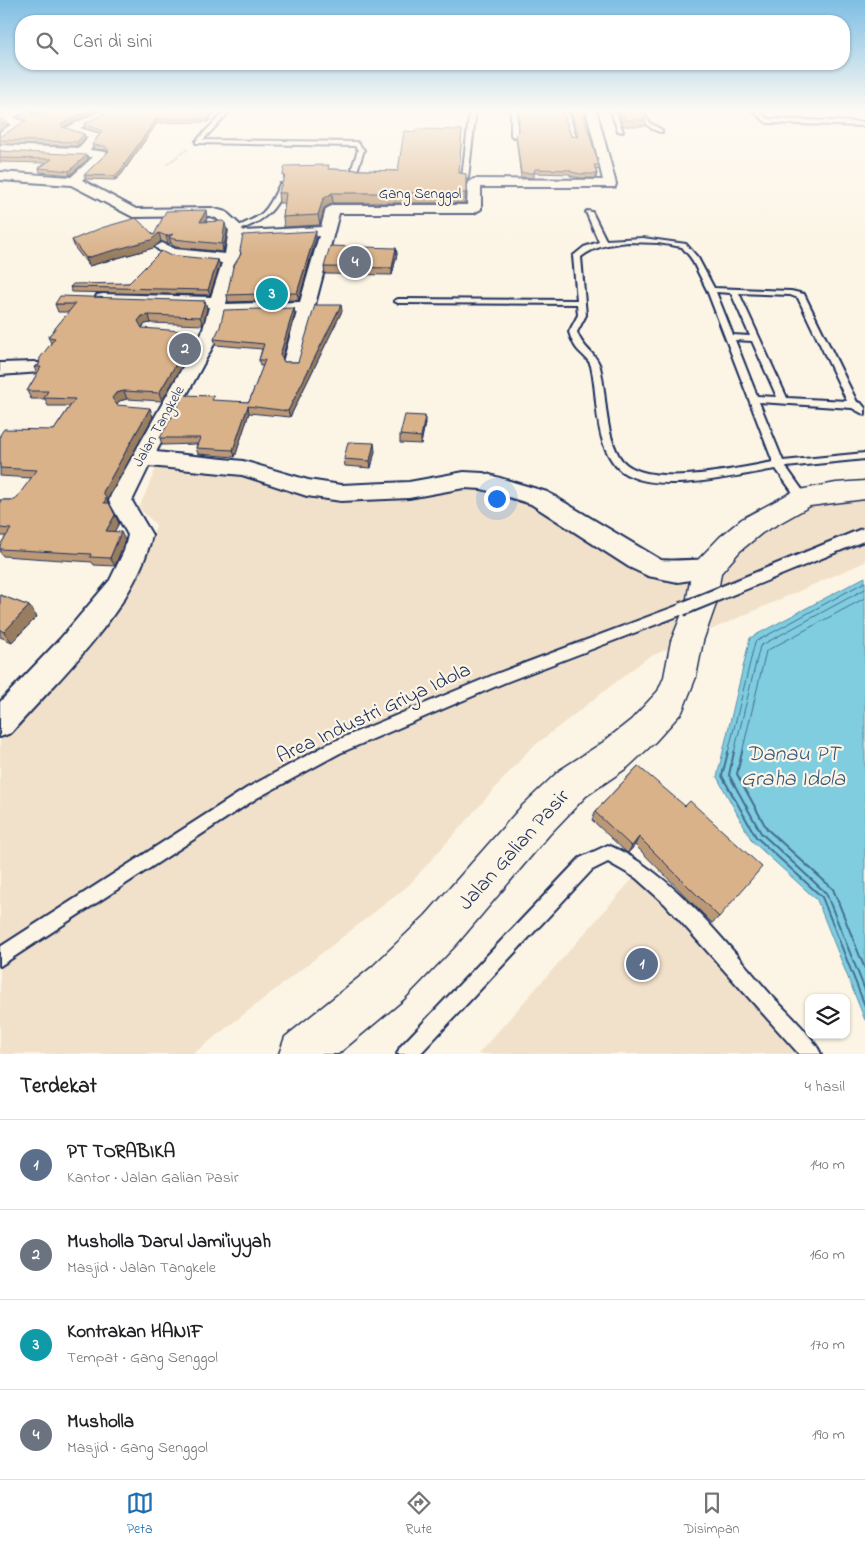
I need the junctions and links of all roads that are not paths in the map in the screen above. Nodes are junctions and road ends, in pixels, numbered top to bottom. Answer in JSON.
{"nodes":[{"id":1,"x":48,"y":158,"type":"edge"},
{"id":2,"x":100,"y":158,"type":"edge"},
{"id":3,"x":358,"y":158,"type":"edge"},
{"id":4,"x":467,"y":158,"type":"edge"},
{"id":5,"x":604,"y":158,"type":"edge"},
{"id":6,"x":355,"y":168,"type":"edge"},
{"id":7,"x":0,"y":176,"type":"edge"},
{"id":8,"x":26,"y":177,"type":"junction"},
{"id":9,"x":465,"y":178,"type":"edge"},
{"id":10,"x":74,"y":181,"type":"junction"},
{"id":11,"x":282,"y":185,"type":"edge"},
{"id":12,"x":590,"y":212,"type":"dead end"},
{"id":13,"x":326,"y":231,"type":"junction"},
{"id":14,"x":236,"y":233,"type":"junction"},
{"id":15,"x":603,"y":242,"type":"junction"},
{"id":16,"x":162,"y":247,"type":"edge"},
{"id":17,"x":233,"y":260,"type":"junction"},
{"id":18,"x":711,"y":290,"type":"junction"},
{"id":19,"x":734,"y":291,"type":"junction"},
{"id":20,"x":90,"y":299,"type":"edge"},
{"id":21,"x":398,"y":301,"type":"dead end"},
{"id":22,"x":582,"y":302,"type":"junction"},
{"id":23,"x":218,"y":305,"type":"junction"},
{"id":24,"x":306,"y":307,"type":"junction"},
{"id":25,"x":730,"y":338,"type":"junction"},
{"id":26,"x":756,"y":339,"type":"junction"},
{"id":27,"x":292,"y":362,"type":"edge"},
{"id":28,"x":34,"y":368,"type":"edge"},
{"id":29,"x":0,"y":369,"type":"edge"},
{"id":30,"x":755,"y":399,"type":"junction"},
{"id":31,"x":783,"y":400,"type":"junction"},
{"id":32,"x":853,"y":404,"type":"junction"},
{"id":33,"x":865,"y":406,"type":"edge"},
{"id":34,"x":865,"y":412,"type":"edge"},
{"id":35,"x":865,"y":456,"type":"edge"},
{"id":36,"x":141,"y":458,"type":"junction"},
{"id":37,"x":779,"y":465,"type":"junction"},
{"id":38,"x":865,"y":490,"type":"edge"},
{"id":39,"x":803,"y":498,"type":"junction"},
{"id":40,"x":865,"y":534,"type":"edge"},
{"id":41,"x":707,"y":569,"type":"junction"},
{"id":42,"x":0,"y":723,"type":"edge"},
{"id":43,"x":0,"y":957,"type":"edge"},
{"id":44,"x":302,"y":1054,"type":"edge"},
{"id":45,"x":407,"y":1054,"type":"edge"},
{"id":46,"x":811,"y":1054,"type":"edge"}],
"edges":[{"from":1,"to":8,"type":"street"},
{"from":2,"to":10,"type":"street"},
{"from":3,"to":6,"type":"lane"},
{"from":4,"to":9,"type":"lane"},
{"from":5,"to":13,"type":"street","name":"Gang Senggol"},
{"from":7,"to":8,"type":"street"},
{"from":8,"to":10,"type":"street"},
{"from":10,"to":14,"type":"street"},
{"from":11,"to":14,"type":"lane"},
{"from":12,"to":15,"type":"lane"},
{"from":13,"to":14,"type":"street"},
{"from":13,"to":24,"type":"street","name":"Gang Senggol"},
{"from":14,"to":17,"type":"street","name":"Jalan Tangkele"},
{"from":15,"to":18,"type":"lane"},
{"from":15,"to":22,"type":"lane"},
{"from":16,"to":17,"type":"street"},
{"from":17,"to":23,"type":"street","name":"Jalan Tangkele"},
{"from":18,"to":19,"type":"lane"},
{"from":18,"to":25,"type":"lane"},
{"from":19,"to":26,"type":"lane"},
{"from":19,"to":32,"type":"lane"},
{"from":20,"to":23,"type":"street"},
{"from":21,"to":22,"type":"lane"},
{"from":22,"to":37,"type":"lane"},
{"from":23,"to":24,"type":"street"},
{"from":23,"to":36,"type":"street","name":"Jalan Tangkele"},
{"from":24,"to":27,"type":"street","name":"Gang Senggol"},
{"from":25,"to":26,"type":"lane"},
{"from":25,"to":30,"type":"lane"},
{"from":26,"to":31,"type":"lane"},
{"from":28,"to":29,"type":"street"},
{"from":30,"to":31,"type":"lane"},
{"from":30,"to":37,"type":"lane"},
{"from":31,"to":32,"type":"lane"},
{"from":32,"to":33,"type":"lane"},
{"from":32,"to":34,"type":"lane"},
{"from":35,"to":37,"type":"lane"},
{"from":36,"to":41,"type":"street"},
{"from":36,"to":42,"type":"street","name":"Jalan Tangkele"},
{"from":37,"to":39,"type":"lane"},
{"from":38,"to":39,"type":"street"},
{"from":39,"to":41,"type":"street"},
{"from":40,"to":43,"type":"lane","name":"Area Industri Griya Idola","bridge":true},
{"from":41,"to":44,"type":"street","name":"Jalan Galian Pasir"},
{"from":45,"to":46,"type":"lane"}]}
